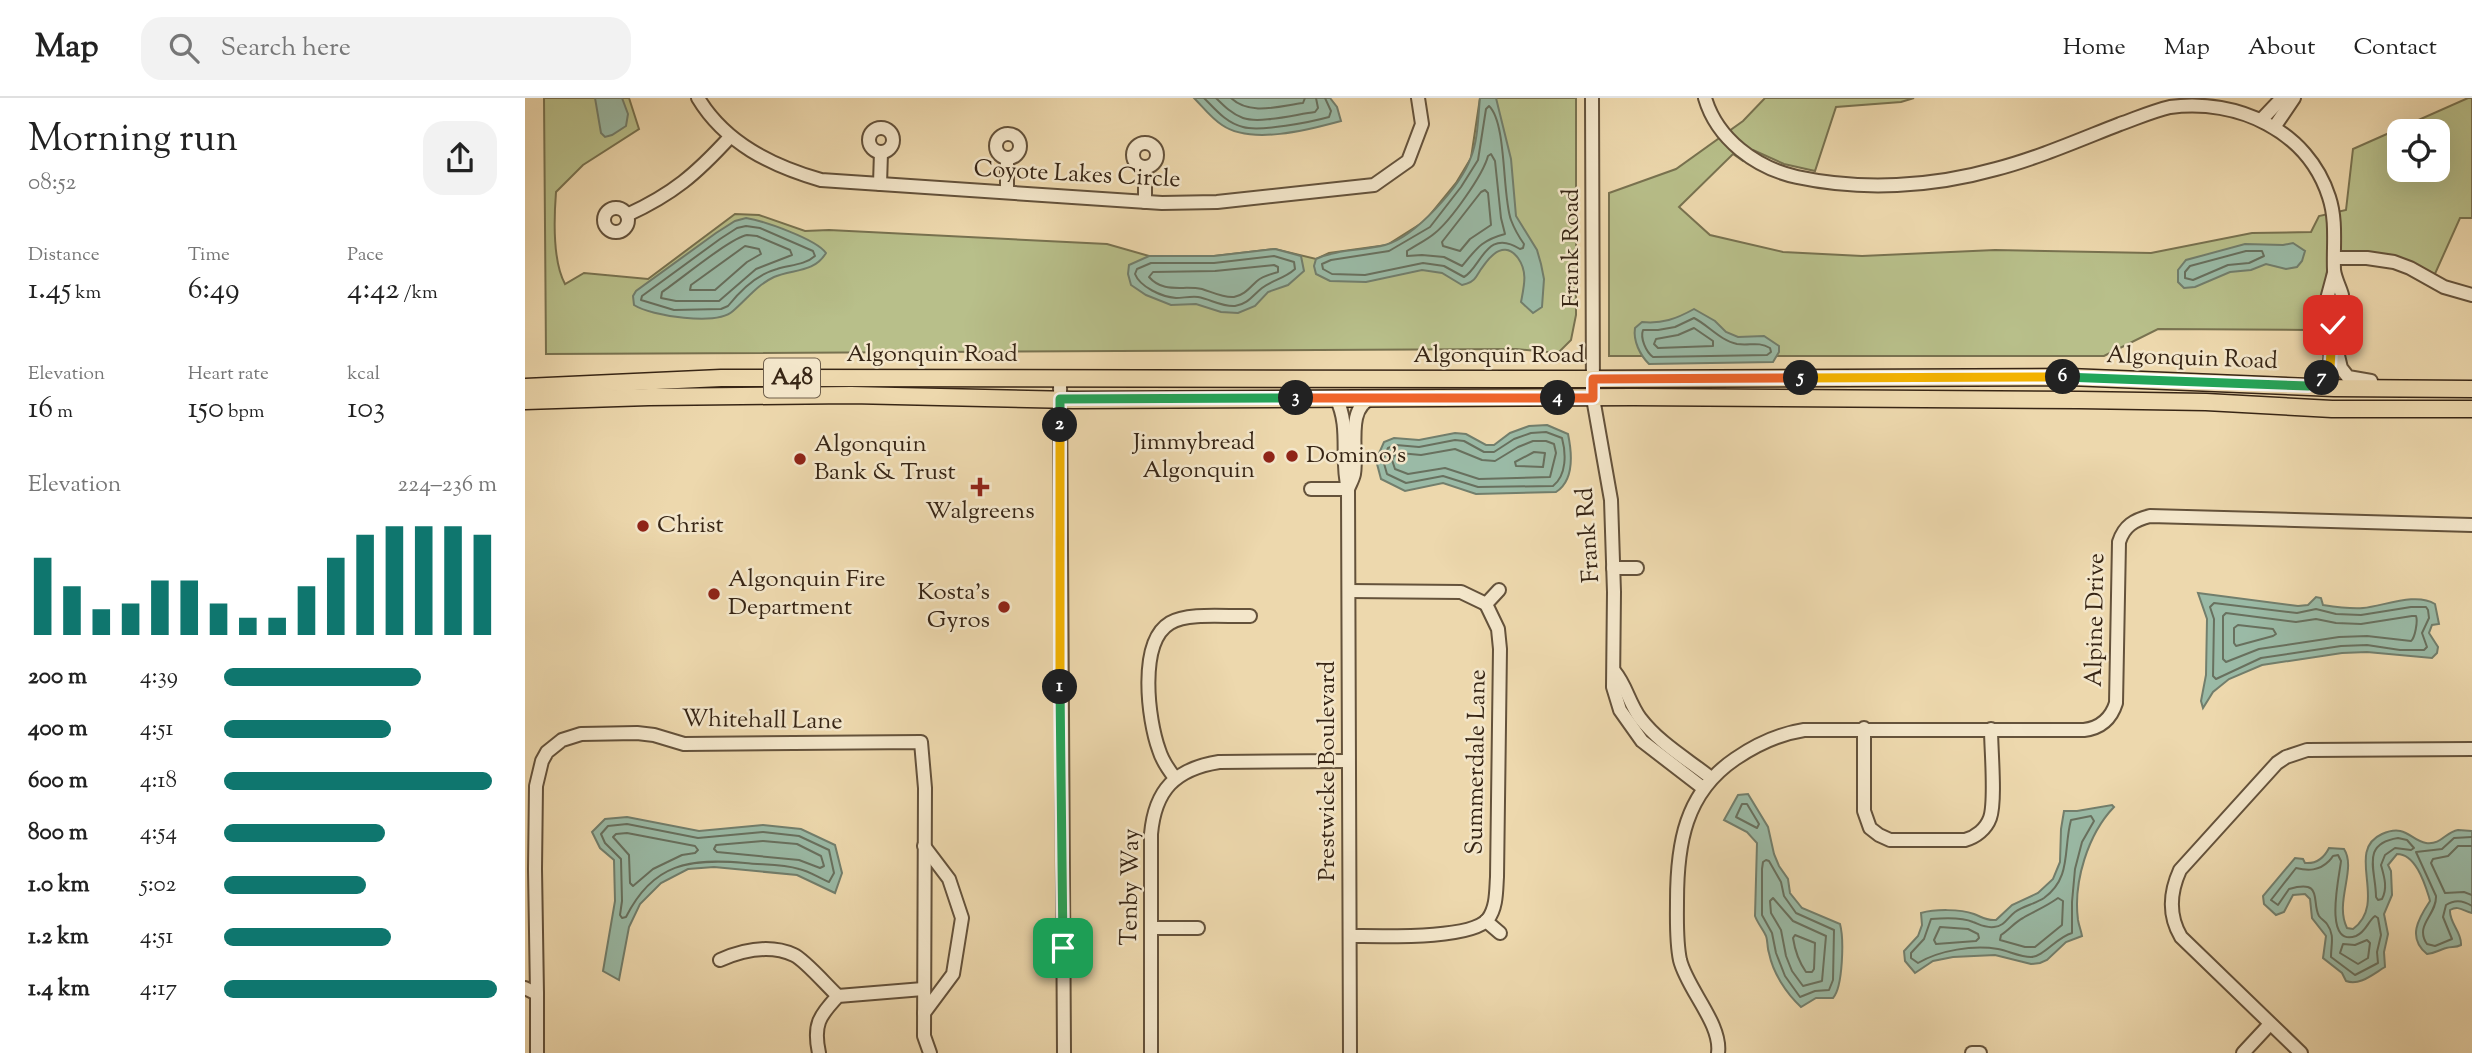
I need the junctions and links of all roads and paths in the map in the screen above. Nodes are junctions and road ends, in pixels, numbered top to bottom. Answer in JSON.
{"nodes":[{"id":1,"x":698,"y":98,"type":"edge"},
{"id":2,"x":1418,"y":98,"type":"edge"},
{"id":3,"x":1592,"y":98,"type":"edge"},
{"id":4,"x":1705,"y":98,"type":"edge"},
{"id":5,"x":2282,"y":98,"type":"edge"},
{"id":6,"x":2294,"y":98,"type":"edge"},
{"id":7,"x":2263,"y":118,"type":"junction"},
{"id":8,"x":2275,"y":126,"type":"junction"},
{"id":9,"x":730,"y":137,"type":"junction"},
{"id":10,"x":881,"y":152,"type":"dead end"},
{"id":11,"x":1007,"y":158,"type":"dead end"},
{"id":12,"x":1145,"y":167,"type":"dead end"},
{"id":13,"x":880,"y":184,"type":"junction"},
{"id":14,"x":1007,"y":192,"type":"junction"},
{"id":15,"x":1145,"y":202,"type":"junction"},
{"id":16,"x":627,"y":215,"type":"dead end"},
{"id":17,"x":2335,"y":258,"type":"junction"},
{"id":18,"x":2335,"y":273,"type":"junction"},
{"id":19,"x":2472,"y":295,"type":"edge"},
{"id":20,"x":2327,"y":327,"type":"junction"},
{"id":21,"x":2342,"y":327,"type":"junction"},
{"id":22,"x":2334,"y":351,"type":"junction"},
{"id":23,"x":1060,"y":379,"type":"junction"},
{"id":24,"x":1593,"y":379,"type":"junction"},
{"id":25,"x":2308,"y":386,"type":"junction"},
{"id":26,"x":525,"y":387,"type":"edge"},
{"id":27,"x":2472,"y":388,"type":"edge"},
{"id":28,"x":1336,"y":398,"type":"junction"},
{"id":29,"x":1373,"y":398,"type":"junction"},
{"id":30,"x":1593,"y":398,"type":"junction"},
{"id":31,"x":1060,"y":399,"type":"junction"},
{"id":32,"x":525,"y":401,"type":"edge"},
{"id":33,"x":2472,"y":409,"type":"edge"},
{"id":34,"x":1311,"y":489,"type":"dead end"},
{"id":35,"x":1348,"y":489,"type":"junction"},
{"id":36,"x":2472,"y":525,"type":"edge"},
{"id":37,"x":1613,"y":568,"type":"junction"},
{"id":38,"x":1637,"y":568,"type":"dead end"},
{"id":39,"x":1499,"y":590,"type":"dead end"},
{"id":40,"x":1349,"y":592,"type":"junction"},
{"id":41,"x":1486,"y":604,"type":"junction"},
{"id":42,"x":1250,"y":616,"type":"dead end"},
{"id":43,"x":1864,"y":729,"type":"junction"},
{"id":44,"x":1991,"y":729,"type":"junction"},
{"id":45,"x":2472,"y":749,"type":"edge"},
{"id":46,"x":1348,"y":761,"type":"junction"},
{"id":47,"x":1175,"y":778,"type":"junction"},
{"id":48,"x":1707,"y":783,"type":"junction"},
{"id":49,"x":530,"y":839,"type":"edge"},
{"id":50,"x":925,"y":846,"type":"junction"},
{"id":51,"x":1486,"y":921,"type":"junction"},
{"id":52,"x":1151,"y":928,"type":"junction"},
{"id":53,"x":1198,"y":928,"type":"dead end"},
{"id":54,"x":1500,"y":933,"type":"dead end"},
{"id":55,"x":1350,"y":936,"type":"junction"},
{"id":56,"x":720,"y":960,"type":"dead end"},
{"id":57,"x":923,"y":989,"type":"junction"},
{"id":58,"x":531,"y":991,"type":"edge"},
{"id":59,"x":838,"y":996,"type":"junction"},
{"id":60,"x":924,"y":1013,"type":"junction"},
{"id":61,"x":2270,"y":1024,"type":"junction"},
{"id":62,"x":537,"y":1053,"type":"edge"},
{"id":63,"x":819,"y":1053,"type":"edge"},
{"id":64,"x":930,"y":1053,"type":"edge"},
{"id":65,"x":1063,"y":1053,"type":"edge"},
{"id":66,"x":1151,"y":1053,"type":"edge"},
{"id":67,"x":1350,"y":1053,"type":"edge"},
{"id":68,"x":1718,"y":1053,"type":"edge"},
{"id":69,"x":1972,"y":1053,"type":"edge"},
{"id":70,"x":1980,"y":1053,"type":"edge"},
{"id":71,"x":2243,"y":1053,"type":"edge"},
{"id":72,"x":2301,"y":1053,"type":"edge"}],
"edges":[{"from":1,"to":9,"type":"street","name":"Coyote Lakes Circle"},
{"from":2,"to":15,"type":"street","name":"Coyote Lakes Circle"},
{"from":3,"to":24,"type":"street","name":"Frank Road"},
{"from":4,"to":7,"type":"street"},
{"from":5,"to":7,"type":"street"},
{"from":6,"to":8,"type":"street"},
{"from":7,"to":8,"type":"street"},
{"from":8,"to":17,"type":"street"},
{"from":9,"to":13,"type":"street","name":"Coyote Lakes Circle"},
{"from":9,"to":16,"type":"street"},
{"from":10,"to":13,"type":"street"},
{"from":11,"to":14,"type":"street"},
{"from":12,"to":15,"type":"street"},
{"from":13,"to":14,"type":"street","name":"Coyote Lakes Circle"},
{"from":14,"to":15,"type":"street","name":"Coyote Lakes Circle"},
{"from":17,"to":18,"type":"street"},
{"from":17,"to":19,"type":"street"},
{"from":18,"to":20,"type":"street"},
{"from":18,"to":21,"type":"street"},
{"from":20,"to":21,"type":"street"},
{"from":20,"to":22,"type":"street"},
{"from":21,"to":22,"type":"street"},
{"from":22,"to":25,"type":"street"},
{"from":22,"to":27,"type":"street"},
{"from":23,"to":24,"type":"main road","name":"Algonquin Road","number":"A48"},
{"from":23,"to":26,"type":"main road","name":"Algonquin Road","number":"A48"},
{"from":23,"to":31,"type":"street"},
{"from":24,"to":25,"type":"main road","name":"Algonquin Road","number":"A48"},
{"from":24,"to":30,"type":"street","name":"Frank Road"},
{"from":25,"to":27,"type":"main road","name":"Algonquin Road","number":"A48"},
{"from":28,"to":29,"type":"main road","number":"A48"},
{"from":28,"to":31,"type":"main road","number":"A48"},
{"from":28,"to":35,"type":"street","name":"Prestwicke Boulevard"},
{"from":29,"to":30,"type":"main road","number":"A48"},
{"from":29,"to":35,"type":"street","name":"Prestwicke Boulevard"},
{"from":30,"to":33,"type":"main road","number":"A48"},
{"from":30,"to":37,"type":"street","name":"Frank Rd"},
{"from":31,"to":32,"type":"main road","name":"Algonquin Road","number":"A48"},
{"from":31,"to":65,"type":"street"},
{"from":34,"to":35,"type":"street"},
{"from":35,"to":40,"type":"street","name":"Prestwicke Boulevard"},
{"from":36,"to":44,"type":"street","name":"Alpine Drive"},
{"from":37,"to":38,"type":"street"},
{"from":37,"to":48,"type":"street","name":"Frank Rd"},
{"from":39,"to":41,"type":"street"},
{"from":40,"to":41,"type":"street"},
{"from":40,"to":46,"type":"street","name":"Prestwicke Boulevard"},
{"from":41,"to":51,"type":"street","name":"Summerdale Lane"},
{"from":42,"to":47,"type":"street"},
{"from":43,"to":44,"type":"street","name":"Alpine Drive"},
{"from":43,"to":44,"type":"street"},
{"from":43,"to":48,"type":"street","name":"Alpine Drive"},
{"from":45,"to":61,"type":"street"},
{"from":46,"to":47,"type":"street"},
{"from":46,"to":55,"type":"street","name":"Prestwicke Boulevard"},
{"from":47,"to":52,"type":"street","name":"Tenby Way"},
{"from":48,"to":68,"type":"street"},
{"from":49,"to":50,"type":"street","name":"Whitehall Lane"},
{"from":49,"to":58,"type":"street","name":"Whitehall Lane"},
{"from":50,"to":57,"type":"street","name":"Whitehall Lane"},
{"from":50,"to":60,"type":"street"},
{"from":51,"to":54,"type":"street"},
{"from":51,"to":55,"type":"street"},
{"from":52,"to":53,"type":"street"},
{"from":52,"to":66,"type":"street","name":"Tenby Way"},
{"from":55,"to":67,"type":"street","name":"Prestwicke Boulevard"},
{"from":56,"to":59,"type":"street"},
{"from":57,"to":59,"type":"street"},
{"from":57,"to":60,"type":"street","name":"Whitehall Lane"},
{"from":58,"to":62,"type":"street","name":"Whitehall Lane"},
{"from":59,"to":63,"type":"street"},
{"from":60,"to":64,"type":"street","name":"Whitehall Lane"},
{"from":61,"to":71,"type":"street"},
{"from":61,"to":72,"type":"street"},
{"from":69,"to":70,"type":"street"}]}
